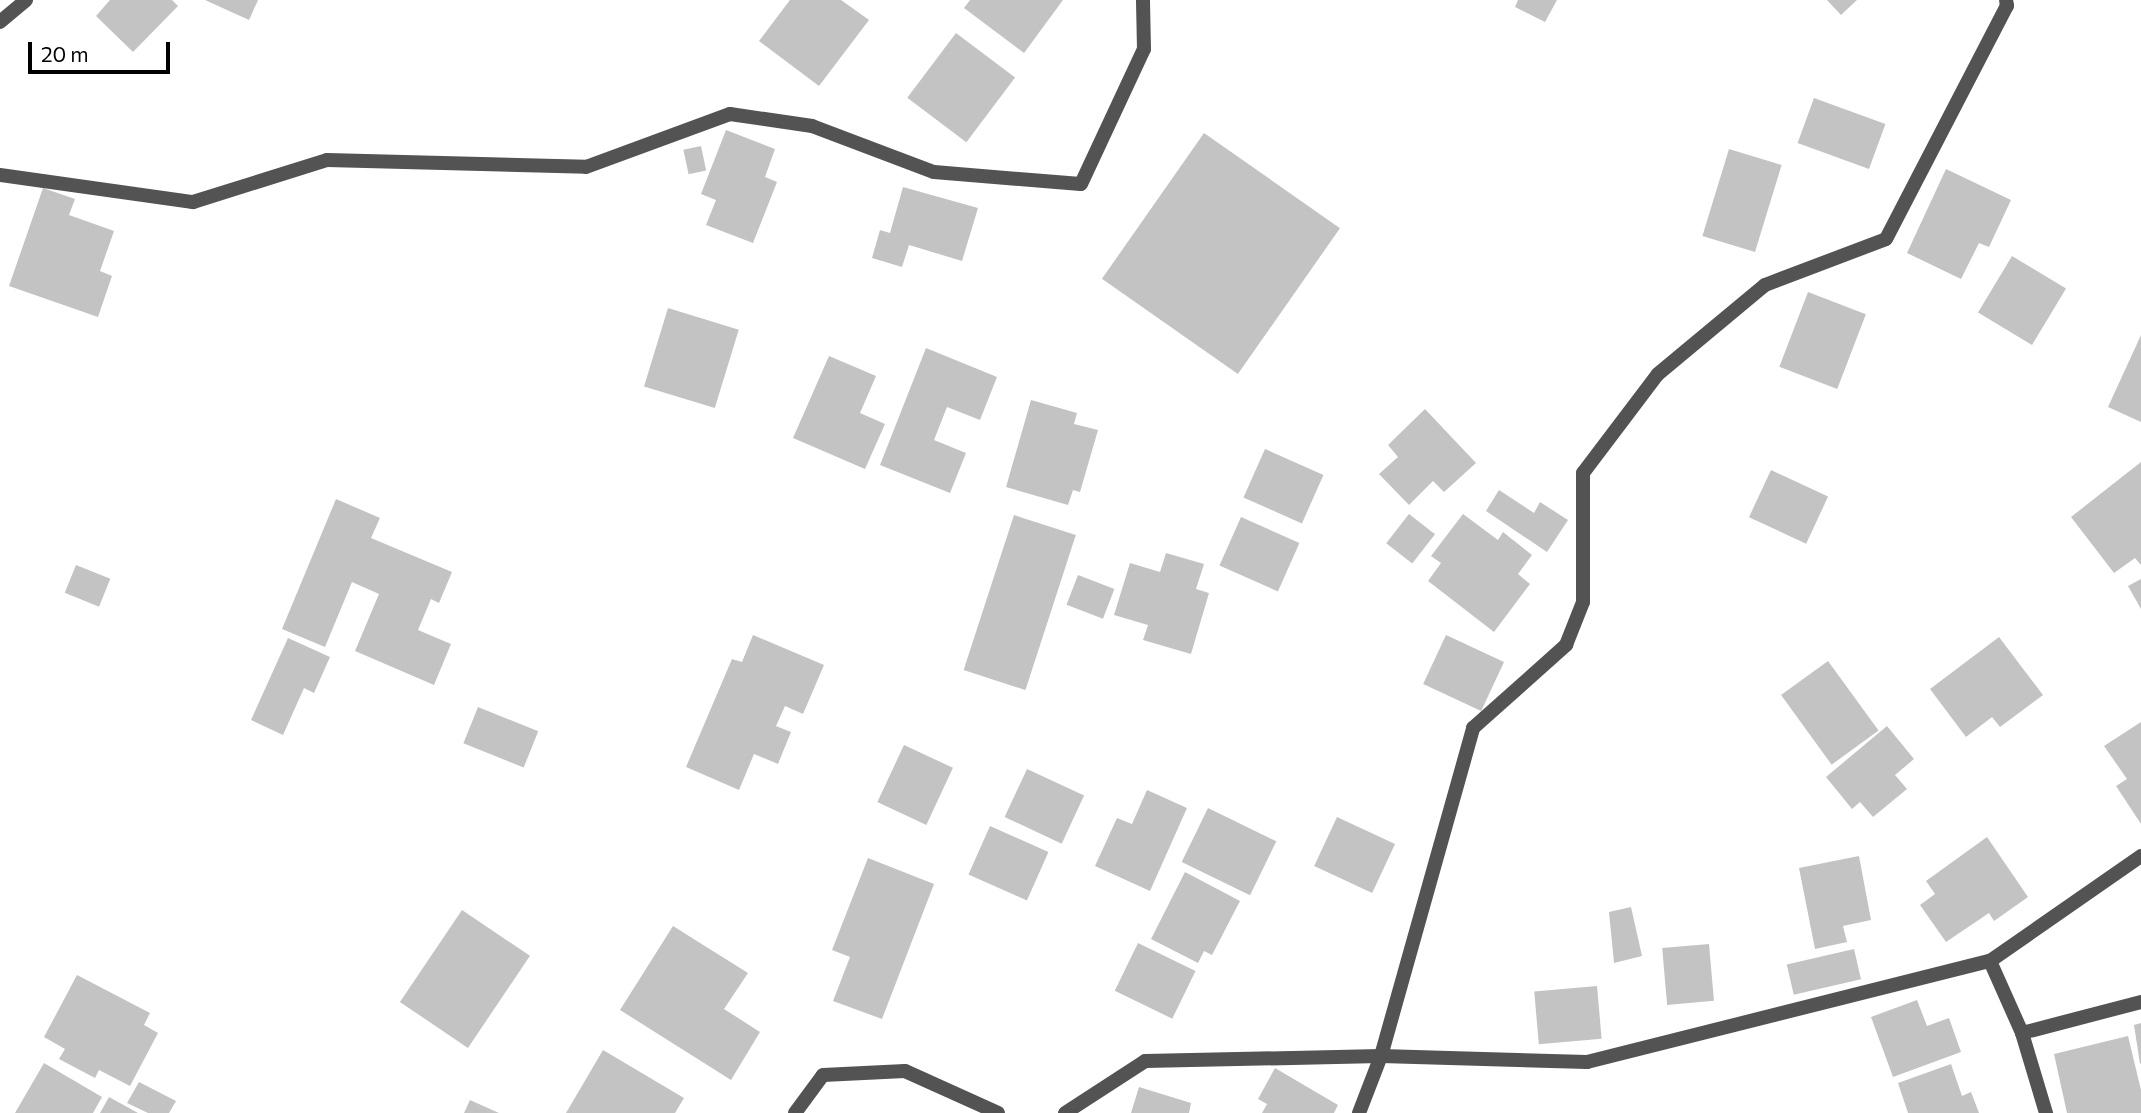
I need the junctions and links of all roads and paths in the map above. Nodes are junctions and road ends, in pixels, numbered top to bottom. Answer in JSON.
{"nodes":[{"id":1,"x":26,"y":0,"type":"edge"},
{"id":2,"x":1143,"y":0,"type":"edge"},
{"id":3,"x":2006,"y":0,"type":"edge"},
{"id":4,"x":0,"y":22,"type":"edge"},
{"id":5,"x":0,"y":175,"type":"edge"},
{"id":6,"x":2141,"y":856,"type":"edge"},
{"id":7,"x":1990,"y":961,"type":"junction"},
{"id":8,"x":2141,"y":1002,"type":"edge"},
{"id":9,"x":2022,"y":1033,"type":"junction"},
{"id":10,"x":1381,"y":1056,"type":"junction"},
{"id":11,"x":795,"y":1113,"type":"edge"},
{"id":12,"x":998,"y":1113,"type":"edge"},
{"id":13,"x":1065,"y":1113,"type":"edge"},
{"id":14,"x":1359,"y":1113,"type":"edge"},
{"id":15,"x":2046,"y":1113,"type":"edge"}],
"edges":[{"from":1,"to":4,"type":"street"},
{"from":2,"to":5,"type":"street"},
{"from":3,"to":10,"type":"street"},
{"from":6,"to":7,"type":"street"},
{"from":7,"to":9,"type":"street"},
{"from":7,"to":10,"type":"street"},
{"from":8,"to":9,"type":"street"},
{"from":9,"to":15,"type":"street"},
{"from":10,"to":13,"type":"street"},
{"from":10,"to":14,"type":"street"},
{"from":11,"to":12,"type":"street"}]}
